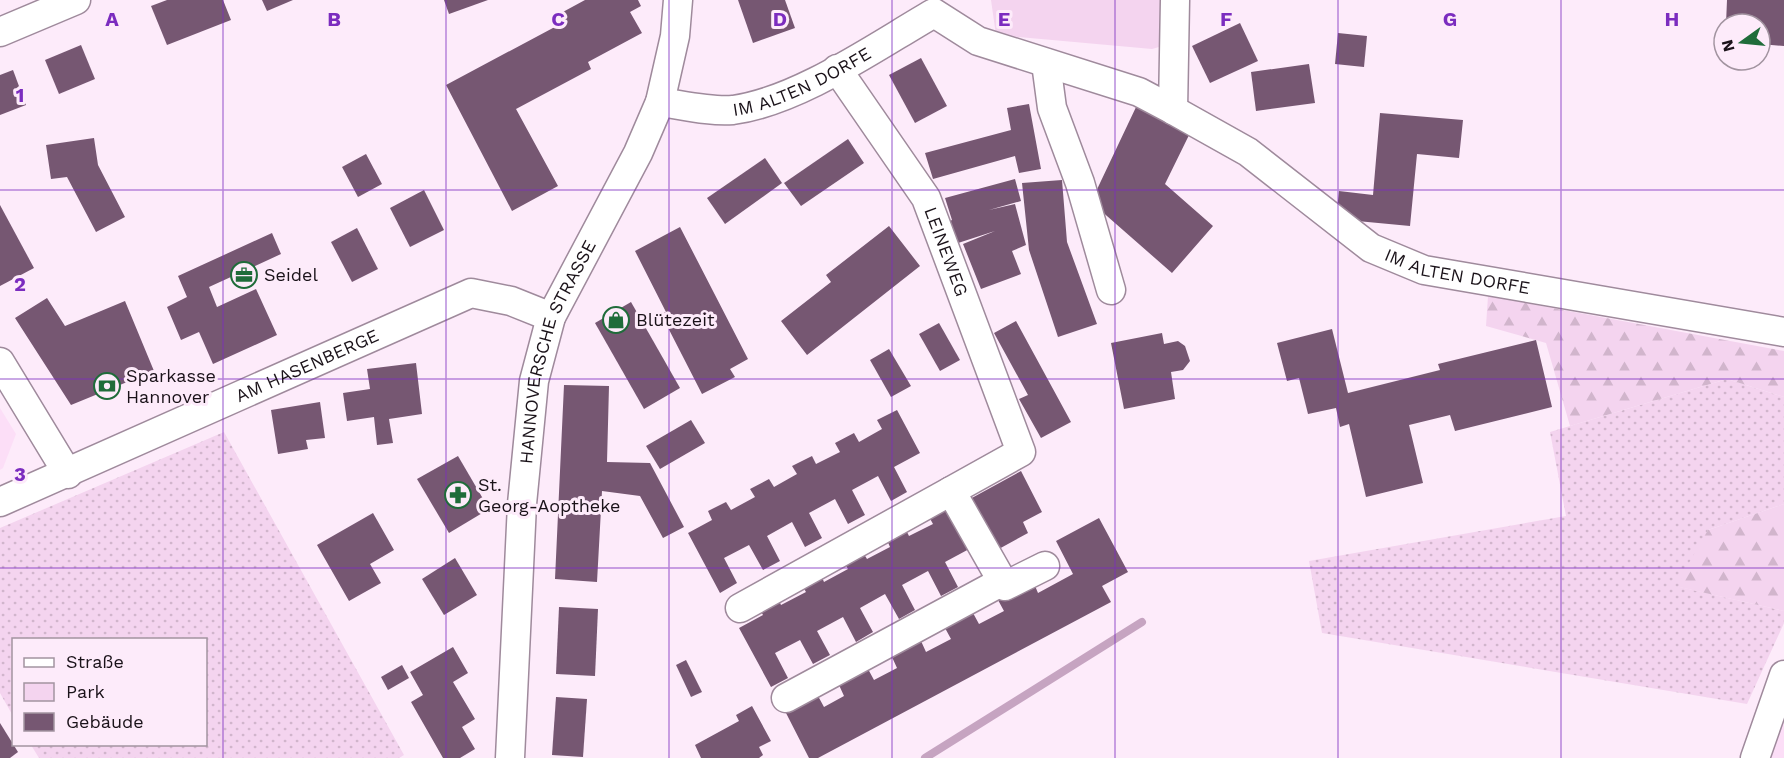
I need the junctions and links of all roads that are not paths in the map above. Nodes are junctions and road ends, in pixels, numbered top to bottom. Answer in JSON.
{"nodes":[{"id":1,"x":76,"y":0,"type":"edge"},
{"id":2,"x":678,"y":0,"type":"edge"},
{"id":3,"x":1175,"y":0,"type":"edge"},
{"id":4,"x":939,"y":7,"type":"edge"},
{"id":5,"x":0,"y":32,"type":"edge"},
{"id":6,"x":1046,"y":63,"type":"junction"},
{"id":7,"x":837,"y":69,"type":"junction"},
{"id":8,"x":660,"y":102,"type":"junction"},
{"id":9,"x":1173,"y":110,"type":"junction"},
{"id":10,"x":1111,"y":290,"type":"dead end"},
{"id":11,"x":551,"y":317,"type":"junction"},
{"id":12,"x":1784,"y":332,"type":"edge"},
{"id":13,"x":0,"y":362,"type":"edge"},
{"id":14,"x":68,"y":474,"type":"junction"},
{"id":15,"x":951,"y":491,"type":"junction"},
{"id":16,"x":0,"y":502,"type":"edge"},
{"id":17,"x":1045,"y":566,"type":"dead end"},
{"id":18,"x":1003,"y":581,"type":"junction"},
{"id":19,"x":740,"y":608,"type":"dead end"},
{"id":20,"x":1784,"y":675,"type":"edge"},
{"id":21,"x":786,"y":698,"type":"dead end"},
{"id":22,"x":510,"y":758,"type":"edge"},
{"id":23,"x":1755,"y":758,"type":"edge"}],
"edges":[{"from":1,"to":5,"type":"street"},
{"from":2,"to":8,"type":"street","name":"HANNOVERSCHE STRASSE"},
{"from":3,"to":9,"type":"street"},
{"from":4,"to":6,"type":"street","name":"IM ALTEN DORFE"},
{"from":4,"to":7,"type":"street","name":"IM ALTEN DORFE"},
{"from":6,"to":9,"type":"street","name":"IM ALTEN DORFE"},
{"from":6,"to":10,"type":"street"},
{"from":7,"to":8,"type":"street","name":"IM ALTEN DORFE"},
{"from":7,"to":15,"type":"street","name":"LEINEWEG"},
{"from":8,"to":11,"type":"street","name":"HANNOVERSCHE STRASSE"},
{"from":9,"to":12,"type":"street","name":"IM ALTEN DORFE"},
{"from":11,"to":14,"type":"street","name":"AM HASENBERGE"},
{"from":11,"to":22,"type":"street","name":"HANNOVERSCHE STRASSE"},
{"from":13,"to":14,"type":"street"},
{"from":14,"to":16,"type":"street","name":"AM HASENBERGE"},
{"from":15,"to":18,"type":"street"},
{"from":15,"to":19,"type":"street"},
{"from":17,"to":18,"type":"street"},
{"from":18,"to":21,"type":"street"},
{"from":20,"to":23,"type":"street"}]}
